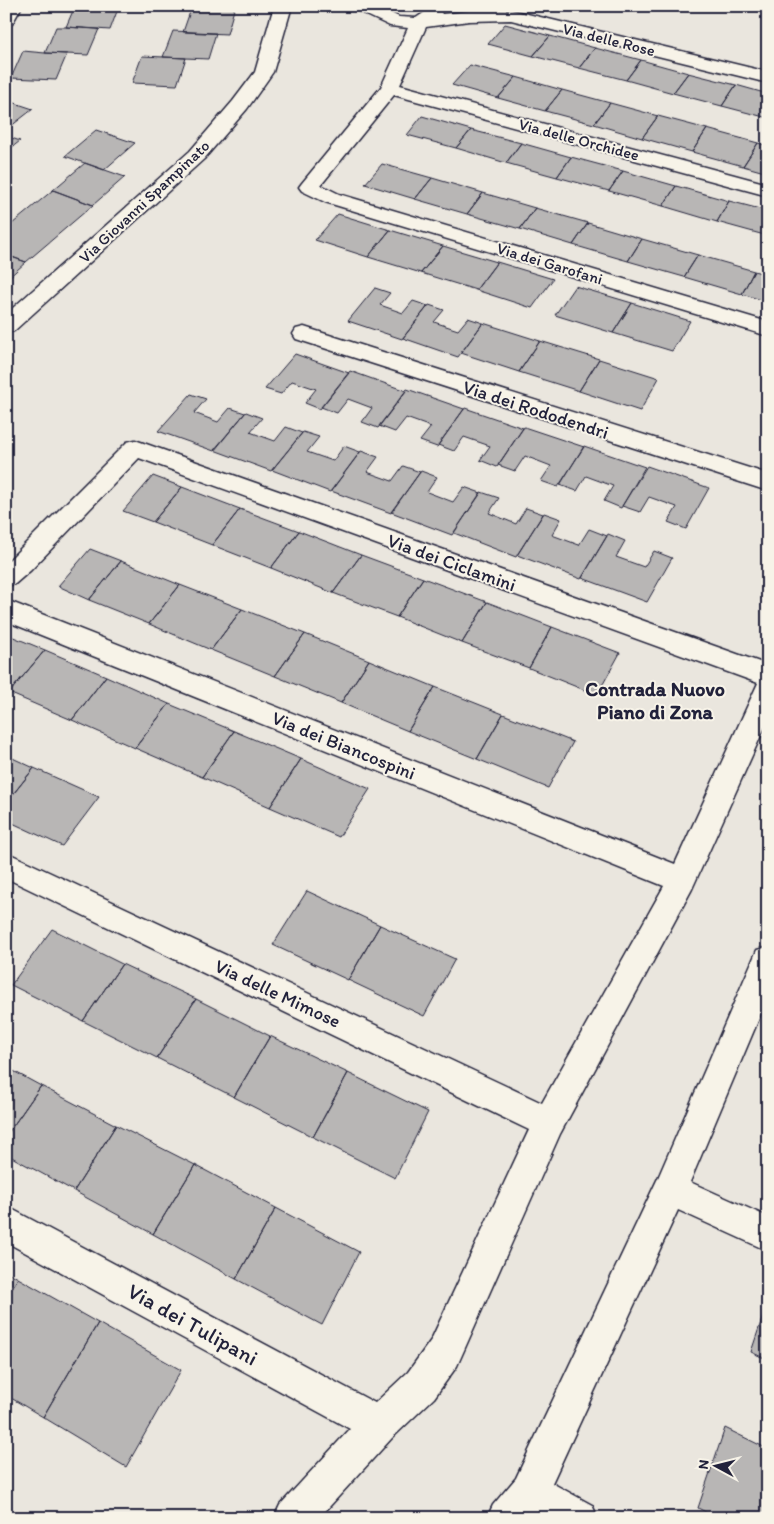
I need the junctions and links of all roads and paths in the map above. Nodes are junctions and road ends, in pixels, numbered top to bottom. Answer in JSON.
{"nodes":[{"id":1,"x":14,"y":6,"type":"edge"},
{"id":2,"x":283,"y":6,"type":"edge"},
{"id":3,"x":362,"y":6,"type":"edge"},
{"id":4,"x":441,"y":6,"type":"edge"},
{"id":5,"x":6,"y":20,"type":"edge"},
{"id":6,"x":419,"y":23,"type":"junction"},
{"id":7,"x":768,"y":78,"type":"edge"},
{"id":8,"x":390,"y":88,"type":"junction"},
{"id":9,"x":768,"y":190,"type":"edge"},
{"id":10,"x":6,"y":326,"type":"edge"},
{"id":11,"x":768,"y":329,"type":"edge"},
{"id":12,"x":304,"y":334,"type":"dead end"},
{"id":13,"x":768,"y":483,"type":"edge"},
{"id":14,"x":6,"y":577,"type":"edge"},
{"id":15,"x":6,"y":610,"type":"edge"},
{"id":16,"x":768,"y":676,"type":"edge"},
{"id":17,"x":768,"y":690,"type":"edge"},
{"id":18,"x":6,"y":864,"type":"edge"},
{"id":19,"x":682,"y":880,"type":"junction"},
{"id":20,"x":768,"y":960,"type":"edge"},
{"id":21,"x":549,"y":1123,"type":"junction"},
{"id":22,"x":670,"y":1190,"type":"junction"},
{"id":23,"x":6,"y":1223,"type":"edge"},
{"id":24,"x":768,"y":1234,"type":"edge"},
{"id":25,"x":379,"y":1426,"type":"junction"},
{"id":26,"x":518,"y":1504,"type":"edge"},
{"id":27,"x":293,"y":1518,"type":"edge"},
{"id":28,"x":579,"y":1518,"type":"edge"}],
"edges":[{"from":1,"to":5,"type":"street"},
{"from":2,"to":10,"type":"street","name":"Via Giovanni Spampinato"},
{"from":3,"to":6,"type":"street","name":"Via delle Rose"},
{"from":4,"to":6,"type":"street"},
{"from":6,"to":7,"type":"street","name":"Via delle Rose"},
{"from":6,"to":8,"type":"street"},
{"from":8,"to":9,"type":"street","name":"Via delle Orchidee"},
{"from":8,"to":11,"type":"street","name":"Via dei Garofani"},
{"from":12,"to":13,"type":"street","name":"Via dei Rododendri"},
{"from":14,"to":16,"type":"street","name":"Via dei Ciclamini"},
{"from":15,"to":19,"type":"street","name":"Via dei Biancospini"},
{"from":17,"to":19,"type":"street"},
{"from":18,"to":21,"type":"street","name":"Via delle Mimose"},
{"from":19,"to":21,"type":"street"},
{"from":20,"to":22,"type":"street"},
{"from":21,"to":25,"type":"street"},
{"from":22,"to":24,"type":"street"},
{"from":22,"to":26,"type":"street"},
{"from":23,"to":25,"type":"street","name":"Via dei Tulipani"},
{"from":25,"to":27,"type":"street"},
{"from":26,"to":28,"type":"street"}]}
